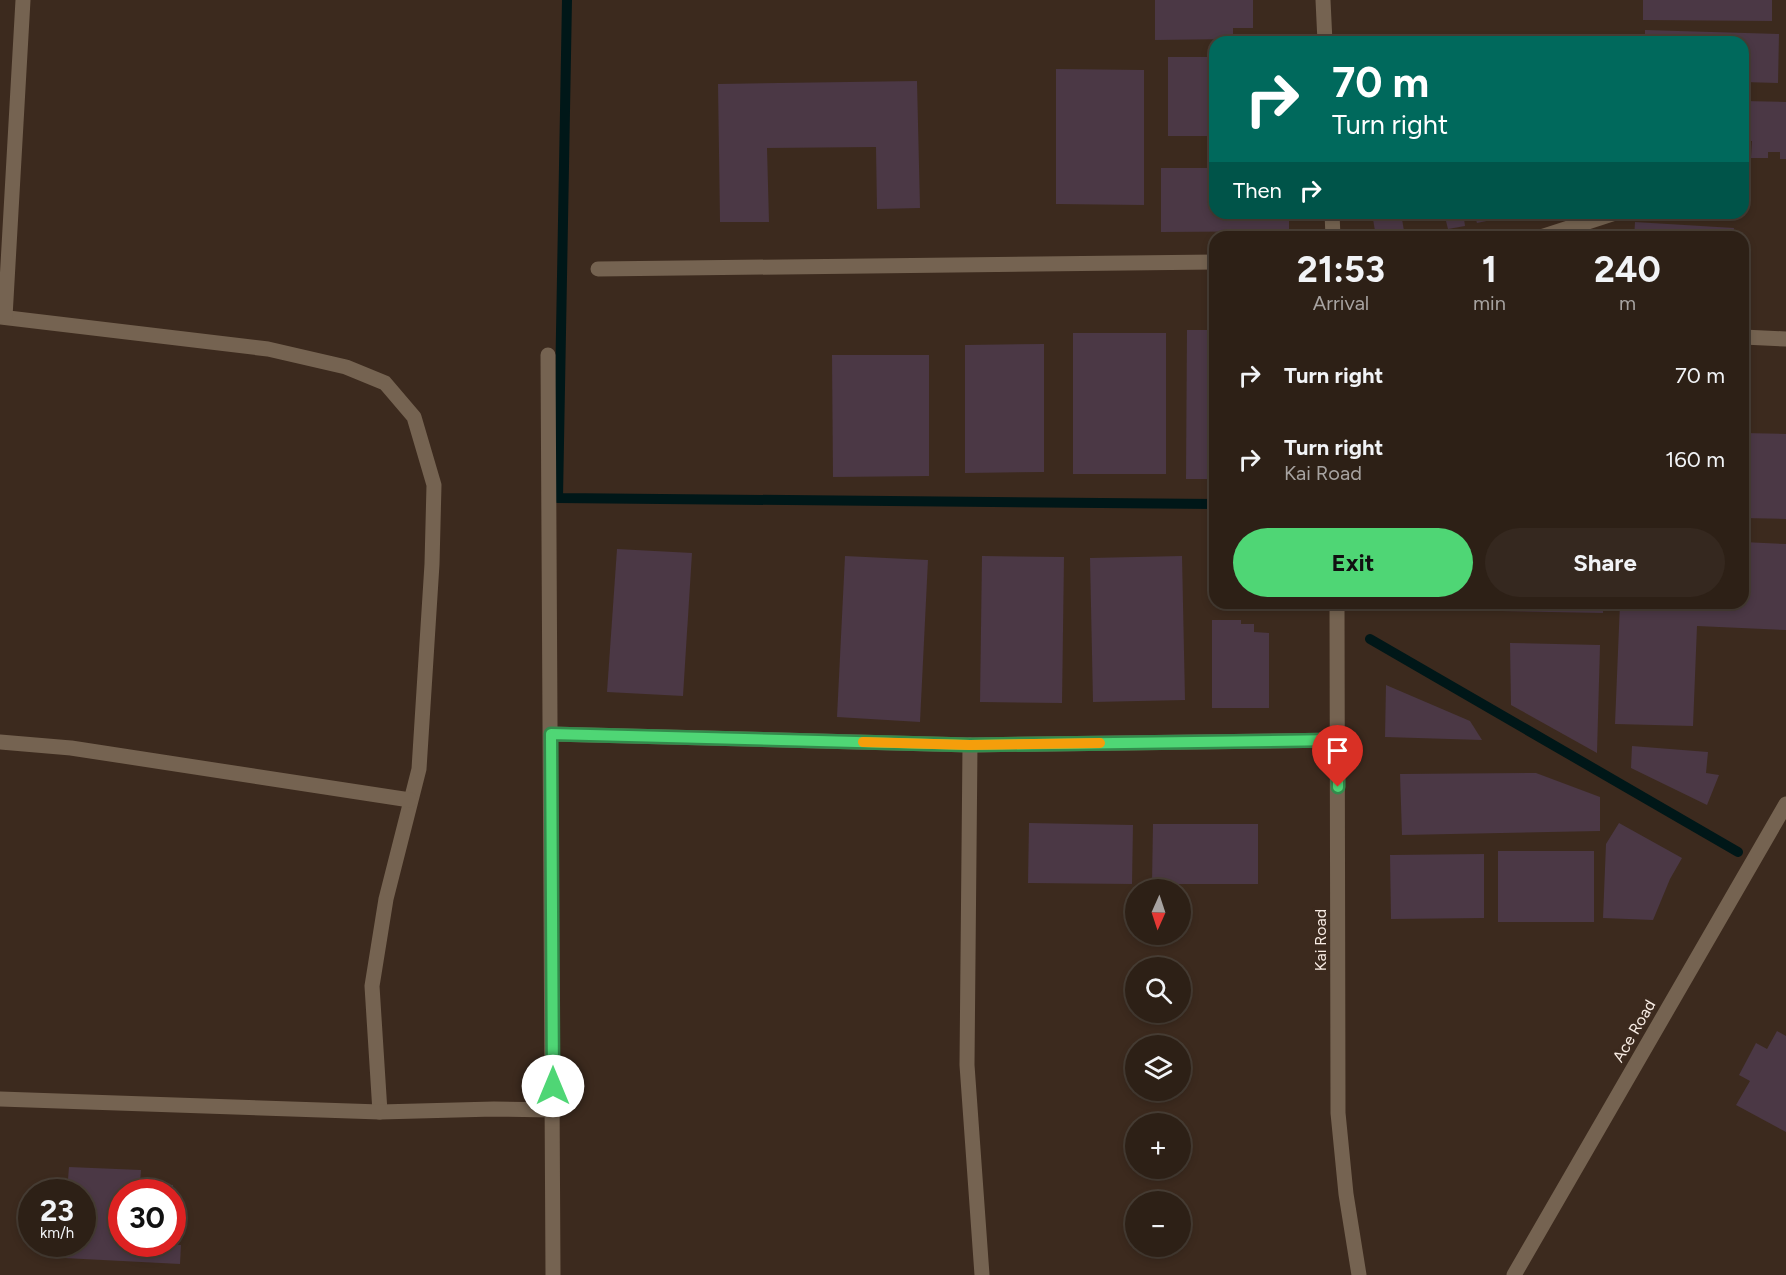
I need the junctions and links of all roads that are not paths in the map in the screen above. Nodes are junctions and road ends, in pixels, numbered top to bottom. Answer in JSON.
{"nodes":[{"id":1,"x":23,"y":0,"type":"edge"},
{"id":2,"x":1323,"y":0,"type":"edge"},
{"id":3,"x":1325,"y":36,"type":"edge"},
{"id":4,"x":1596,"y":219,"type":"edge"},
{"id":5,"x":1560,"y":231,"type":"edge"},
{"id":6,"x":1209,"y":262,"type":"edge"},
{"id":7,"x":598,"y":269,"type":"dead end"},
{"id":8,"x":2,"y":317,"type":"edge"},
{"id":9,"x":1749,"y":337,"type":"edge"},
{"id":10,"x":1786,"y":339,"type":"edge"},
{"id":11,"x":548,"y":355,"type":"dead end"},
{"id":12,"x":1337,"y":609,"type":"edge"},
{"id":13,"x":551,"y":734,"type":"junction"},
{"id":14,"x":1338,"y":740,"type":"junction"},
{"id":15,"x":0,"y":742,"type":"edge"},
{"id":16,"x":970,"y":745,"type":"junction"},
{"id":17,"x":410,"y":800,"type":"junction"},
{"id":18,"x":1786,"y":804,"type":"edge"},
{"id":19,"x":0,"y":1099,"type":"edge"},
{"id":20,"x":553,"y":1110,"type":"junction"},
{"id":21,"x":380,"y":1112,"type":"junction"},
{"id":22,"x":554,"y":1275,"type":"edge"},
{"id":23,"x":981,"y":1275,"type":"edge"},
{"id":24,"x":1359,"y":1275,"type":"edge"},
{"id":25,"x":1514,"y":1275,"type":"edge"}],
"edges":[{"from":1,"to":8,"type":"street"},
{"from":2,"to":3,"type":"street"},
{"from":4,"to":5,"type":"street"},
{"from":6,"to":7,"type":"street"},
{"from":8,"to":17,"type":"street"},
{"from":9,"to":10,"type":"street"},
{"from":11,"to":13,"type":"street"},
{"from":12,"to":14,"type":"street","name":"Kai Road"},
{"from":13,"to":16,"type":"street"},
{"from":13,"to":20,"type":"street"},
{"from":14,"to":16,"type":"street"},
{"from":14,"to":24,"type":"street","name":"Kai Road"},
{"from":15,"to":17,"type":"street"},
{"from":16,"to":23,"type":"street"},
{"from":17,"to":21,"type":"street"},
{"from":18,"to":25,"type":"street","name":"Ace Road"},
{"from":19,"to":21,"type":"street"},
{"from":20,"to":21,"type":"street"},
{"from":20,"to":22,"type":"street"}]}
